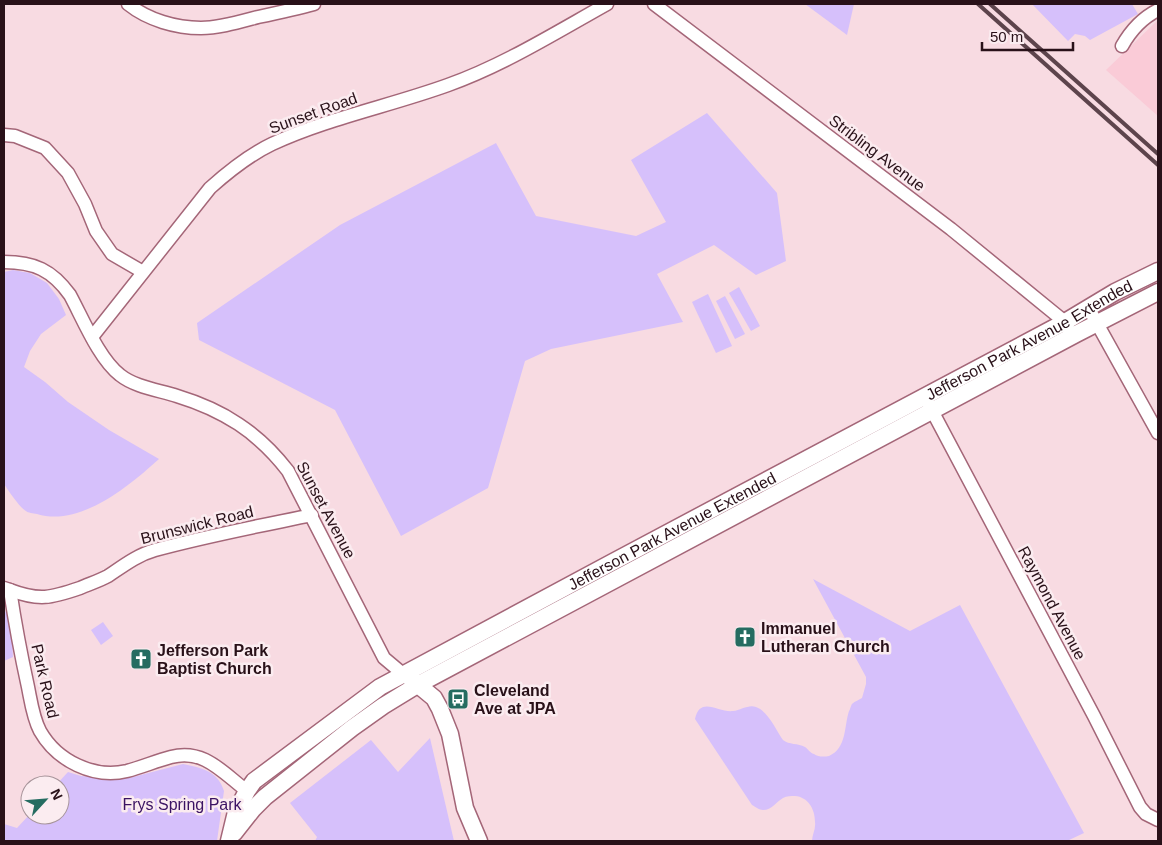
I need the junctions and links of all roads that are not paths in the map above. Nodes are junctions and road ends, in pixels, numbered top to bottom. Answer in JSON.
{"nodes":[{"id":1,"x":128,"y":4,"type":"edge"},
{"id":2,"x":314,"y":4,"type":"edge"},
{"id":3,"x":607,"y":4,"type":"edge"},
{"id":4,"x":654,"y":4,"type":"edge"},
{"id":5,"x":1158,"y":10,"type":"edge"},
{"id":6,"x":1122,"y":46,"type":"dead end"},
{"id":7,"x":4,"y":135,"type":"edge"},
{"id":8,"x":4,"y":262,"type":"edge"},
{"id":9,"x":1158,"y":271,"type":"edge"},
{"id":10,"x":143,"y":272,"type":"junction"},
{"id":11,"x":1158,"y":292,"type":"edge"},
{"id":12,"x":1089,"y":309,"type":"junction"},
{"id":13,"x":1098,"y":323,"type":"junction"},
{"id":14,"x":1069,"y":329,"type":"junction"},
{"id":15,"x":92,"y":337,"type":"junction"},
{"id":16,"x":924,"y":397,"type":"junction"},
{"id":17,"x":932,"y":412,"type":"junction"},
{"id":18,"x":1158,"y":433,"type":"edge"},
{"id":19,"x":312,"y":515,"type":"junction"},
{"id":20,"x":7,"y":589,"type":"edge"},
{"id":21,"x":403,"y":674,"type":"junction"},
{"id":22,"x":419,"y":684,"type":"junction"},
{"id":23,"x":246,"y":791,"type":"junction"},
{"id":24,"x":1157,"y":820,"type":"edge"},
{"id":25,"x":229,"y":840,"type":"edge"},
{"id":26,"x":479,"y":841,"type":"edge"}],
"edges":[{"from":1,"to":2,"type":"street"},
{"from":3,"to":10,"type":"street","name":"Sunset Road"},
{"from":4,"to":14,"type":"street","name":"Stribling Avenue"},
{"from":5,"to":6,"type":"street"},
{"from":7,"to":10,"type":"street"},
{"from":8,"to":15,"type":"street","name":"Sunset Avenue"},
{"from":9,"to":12,"type":"street","name":"Jefferson Park Avenue Extended"},
{"from":10,"to":15,"type":"street","name":"Sunset Road"},
{"from":11,"to":13,"type":"street","name":"Jefferson Park Avenue Extended"},
{"from":12,"to":13,"type":"street"},
{"from":12,"to":14,"type":"street","name":"Jefferson Park Avenue Extended"},
{"from":13,"to":14,"type":"street","name":"Jefferson Park Avenue Extended"},
{"from":13,"to":18,"type":"street"},
{"from":14,"to":16,"type":"street","name":"Jefferson Park Avenue Extended"},
{"from":14,"to":17,"type":"street","name":"Jefferson Park Avenue Extended"},
{"from":15,"to":19,"type":"street","name":"Sunset Avenue"},
{"from":16,"to":17,"type":"street","name":"Raymond Avenue"},
{"from":16,"to":21,"type":"street","name":"Jefferson Park Avenue Extended"},
{"from":17,"to":22,"type":"street","name":"Jefferson Park Avenue Extended"},
{"from":17,"to":24,"type":"street","name":"Raymond Avenue"},
{"from":19,"to":20,"type":"street","name":"Brunswick Road"},
{"from":19,"to":21,"type":"street","name":"Sunset Avenue"},
{"from":20,"to":23,"type":"street","name":"Park Road"},
{"from":21,"to":22,"type":"street"},
{"from":21,"to":23,"type":"street","name":"Jefferson Park Avenue Extended"},
{"from":22,"to":25,"type":"street","name":"Jefferson Park Avenue Extended"},
{"from":22,"to":26,"type":"street"},
{"from":23,"to":25,"type":"street","name":"Jefferson Park Avenue Extended"}]}
